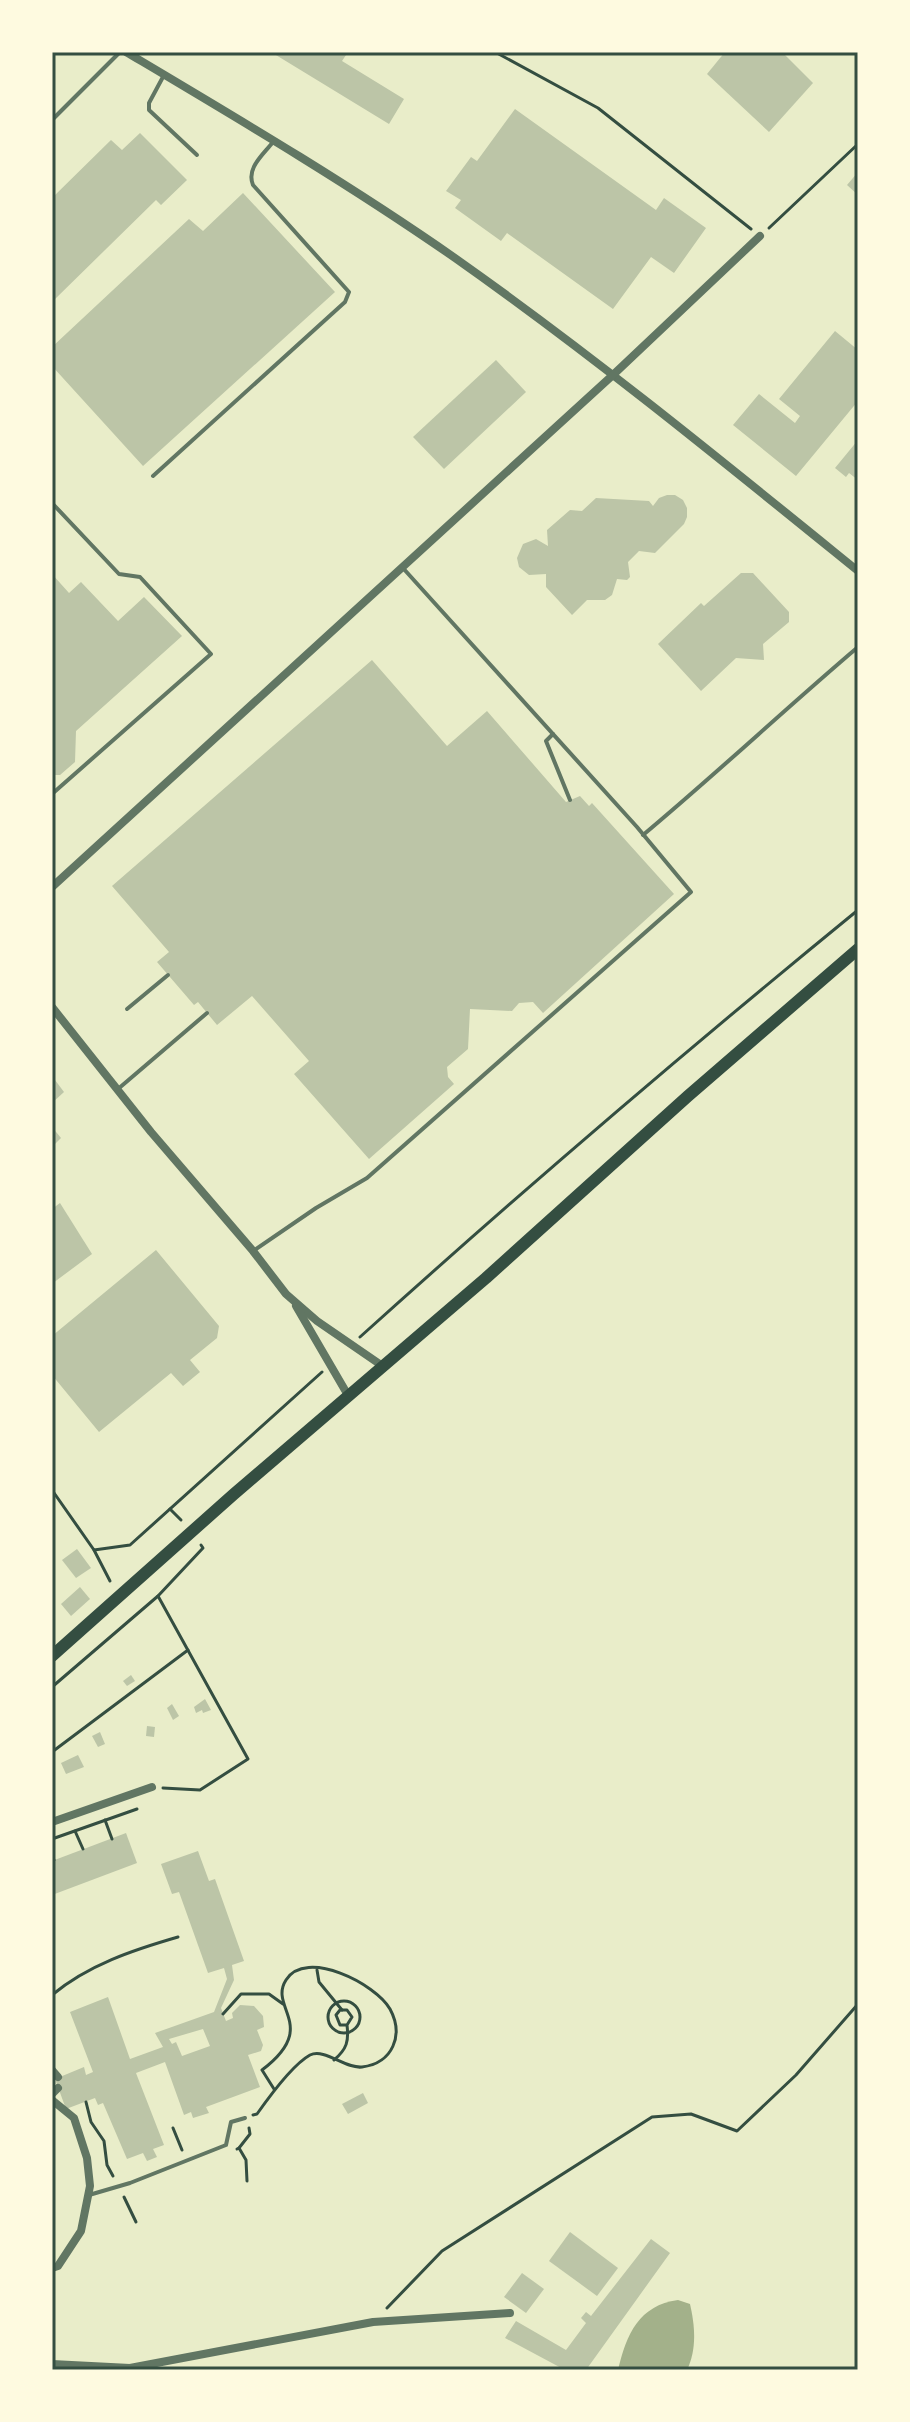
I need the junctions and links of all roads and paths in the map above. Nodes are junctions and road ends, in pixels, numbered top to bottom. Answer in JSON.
{"nodes":[{"id":1,"x":123,"y":52,"type":"edge"},
{"id":2,"x":495,"y":52,"type":"edge"},
{"id":3,"x":164,"y":75,"type":"junction"},
{"id":4,"x":52,"y":120,"type":"edge"},
{"id":5,"x":274,"y":140,"type":"junction"},
{"id":6,"x":858,"y":144,"type":"edge"},
{"id":7,"x":197,"y":155,"type":"dead end"},
{"id":8,"x":760,"y":236,"type":"junction"},
{"id":9,"x":614,"y":374,"type":"junction"},
{"id":10,"x":153,"y":476,"type":"dead end"},
{"id":11,"x":52,"y":503,"type":"edge"},
{"id":12,"x":402,"y":567,"type":"junction"},
{"id":13,"x":858,"y":571,"type":"edge"},
{"id":14,"x":858,"y":647,"type":"edge"},
{"id":15,"x":553,"y":734,"type":"junction"},
{"id":16,"x":52,"y":794,"type":"edge"},
{"id":17,"x":570,"y":800,"type":"dead end"},
{"id":18,"x":643,"y":835,"type":"junction"},
{"id":19,"x":52,"y":887,"type":"edge"},
{"id":20,"x":858,"y":910,"type":"edge"},
{"id":21,"x":858,"y":949,"type":"edge"},
{"id":22,"x":168,"y":975,"type":"dead end"},
{"id":23,"x":52,"y":1007,"type":"edge"},
{"id":24,"x":127,"y":1009,"type":"dead end"},
{"id":25,"x":207,"y":1013,"type":"dead end"},
{"id":26,"x":118,"y":1089,"type":"junction"},
{"id":27,"x":253,"y":1251,"type":"junction"},
{"id":28,"x":293,"y":1302,"type":"junction"},
{"id":29,"x":351,"y":1346,"type":"junction"},
{"id":30,"x":329,"y":1366,"type":"junction"},
{"id":31,"x":384,"y":1367,"type":"junction"},
{"id":32,"x":349,"y":1397,"type":"junction"},
{"id":33,"x":52,"y":1490,"type":"edge"},
{"id":34,"x":203,"y":1548,"type":"dead end"},
{"id":35,"x":94,"y":1550,"type":"junction"},
{"id":36,"x":110,"y":1581,"type":"dead end"},
{"id":37,"x":158,"y":1596,"type":"junction"},
{"id":38,"x":188,"y":1650,"type":"junction"},
{"id":39,"x":52,"y":1656,"type":"edge"},
{"id":40,"x":52,"y":1687,"type":"edge"},
{"id":41,"x":52,"y":1752,"type":"edge"},
{"id":42,"x":152,"y":1787,"type":"joint"},
{"id":43,"x":137,"y":1809,"type":"dead end"},
{"id":44,"x":105,"y":1820,"type":"junction"},
{"id":45,"x":52,"y":1822,"type":"edge"},
{"id":46,"x":75,"y":1830,"type":"junction"},
{"id":47,"x":52,"y":1839,"type":"edge"},
{"id":48,"x":112,"y":1839,"type":"dead end"},
{"id":49,"x":83,"y":1849,"type":"dead end"},
{"id":50,"x":178,"y":1937,"type":"dead end"},
{"id":51,"x":317,"y":1968,"type":"junction"},
{"id":52,"x":52,"y":1995,"type":"edge"},
{"id":53,"x":283,"y":2004,"type":"junction"},
{"id":54,"x":336,"y":2004,"type":"junction"},
{"id":55,"x":858,"y":2004,"type":"edge"},
{"id":56,"x":342,"y":2010,"type":"junction"},
{"id":57,"x":223,"y":2014,"type":"dead end"},
{"id":58,"x":347,"y":2025,"type":"junction"},
{"id":59,"x":348,"y":2033,"type":"junction"},
{"id":60,"x":334,"y":2060,"type":"junction"},
{"id":61,"x":274,"y":2089,"type":"junction"},
{"id":62,"x":52,"y":2100,"type":"edge"},
{"id":63,"x":86,"y":2102,"type":"dead end"},
{"id":64,"x":70,"y":2108,"type":"dead end"},
{"id":65,"x":74,"y":2118,"type":"junction"},
{"id":66,"x":245,"y":2118,"type":"joint"},
{"id":67,"x":173,"y":2128,"type":"dead end"},
{"id":68,"x":183,"y":2153,"type":"dead end"},
{"id":69,"x":118,"y":2187,"type":"junction"},
{"id":70,"x":89,"y":2195,"type":"junction"},
{"id":71,"x":136,"y":2222,"type":"dead end"},
{"id":72,"x":52,"y":2268,"type":"edge"},
{"id":73,"x":510,"y":2313,"type":"dead end"},
{"id":74,"x":373,"y":2322,"type":"junction"},
{"id":75,"x":52,"y":2364,"type":"edge"}],
"edges":[{"from":1,"to":3,"type":"street"},
{"from":1,"to":4,"type":"lane"},
{"from":2,"to":8,"type":"path"},
{"from":3,"to":5,"type":"street"},
{"from":3,"to":7,"type":"lane"},
{"from":5,"to":9,"type":"street"},
{"from":5,"to":10,"type":"lane"},
{"from":6,"to":8,"type":"path"},
{"from":8,"to":9,"type":"street"},
{"from":9,"to":12,"type":"street"},
{"from":9,"to":13,"type":"street"},
{"from":11,"to":16,"type":"lane"},
{"from":12,"to":15,"type":"lane"},
{"from":12,"to":19,"type":"street"},
{"from":14,"to":18,"type":"lane"},
{"from":15,"to":17,"type":"lane"},
{"from":15,"to":18,"type":"lane"},
{"from":18,"to":27,"type":"lane"},
{"from":20,"to":29,"type":"path"},
{"from":21,"to":31,"type":"main road"},
{"from":22,"to":24,"type":"lane"},
{"from":23,"to":26,"type":"street"},
{"from":25,"to":26,"type":"lane"},
{"from":26,"to":27,"type":"street"},
{"from":27,"to":28,"type":"street"},
{"from":28,"to":29,"type":"street"},
{"from":28,"to":30,"type":"street"},
{"from":29,"to":31,"type":"street"},
{"from":30,"to":32,"type":"street"},
{"from":30,"to":35,"type":"path"},
{"from":31,"to":32,"type":"main road"},
{"from":32,"to":39,"type":"main road"},
{"from":33,"to":35,"type":"path"},
{"from":34,"to":37,"type":"path"},
{"from":35,"to":36,"type":"path"},
{"from":37,"to":38,"type":"path"},
{"from":37,"to":40,"type":"path"},
{"from":38,"to":41,"type":"path"},
{"from":38,"to":42,"type":"path"},
{"from":42,"to":45,"type":"street"},
{"from":43,"to":44,"type":"path"},
{"from":44,"to":46,"type":"path"},
{"from":44,"to":48,"type":"path"},
{"from":46,"to":47,"type":"path"},
{"from":46,"to":49,"type":"path"},
{"from":50,"to":52,"type":"path"},
{"from":51,"to":53,"type":"path"},
{"from":51,"to":54,"type":"path"},
{"from":51,"to":60,"type":"path"},
{"from":53,"to":57,"type":"path"},
{"from":53,"to":61,"type":"path"},
{"from":54,"to":56,"type":"path"},
{"from":54,"to":59,"type":"path"},
{"from":54,"to":59,"type":"path"},
{"from":55,"to":74,"type":"path"},
{"from":56,"to":58,"type":"path"},
{"from":56,"to":58,"type":"path"},
{"from":58,"to":59,"type":"path"},
{"from":59,"to":60,"type":"path"},
{"from":60,"to":61,"type":"path"},
{"from":61,"to":66,"type":"path"},
{"from":62,"to":65,"type":"street"},
{"from":63,"to":69,"type":"path"},
{"from":64,"to":65,"type":"street"},
{"from":65,"to":70,"type":"street"},
{"from":66,"to":69,"type":"lane"},
{"from":67,"to":68,"type":"path"},
{"from":69,"to":70,"type":"lane"},
{"from":69,"to":71,"type":"path"},
{"from":70,"to":72,"type":"street"},
{"from":73,"to":74,"type":"street"},
{"from":74,"to":75,"type":"street"}]}
